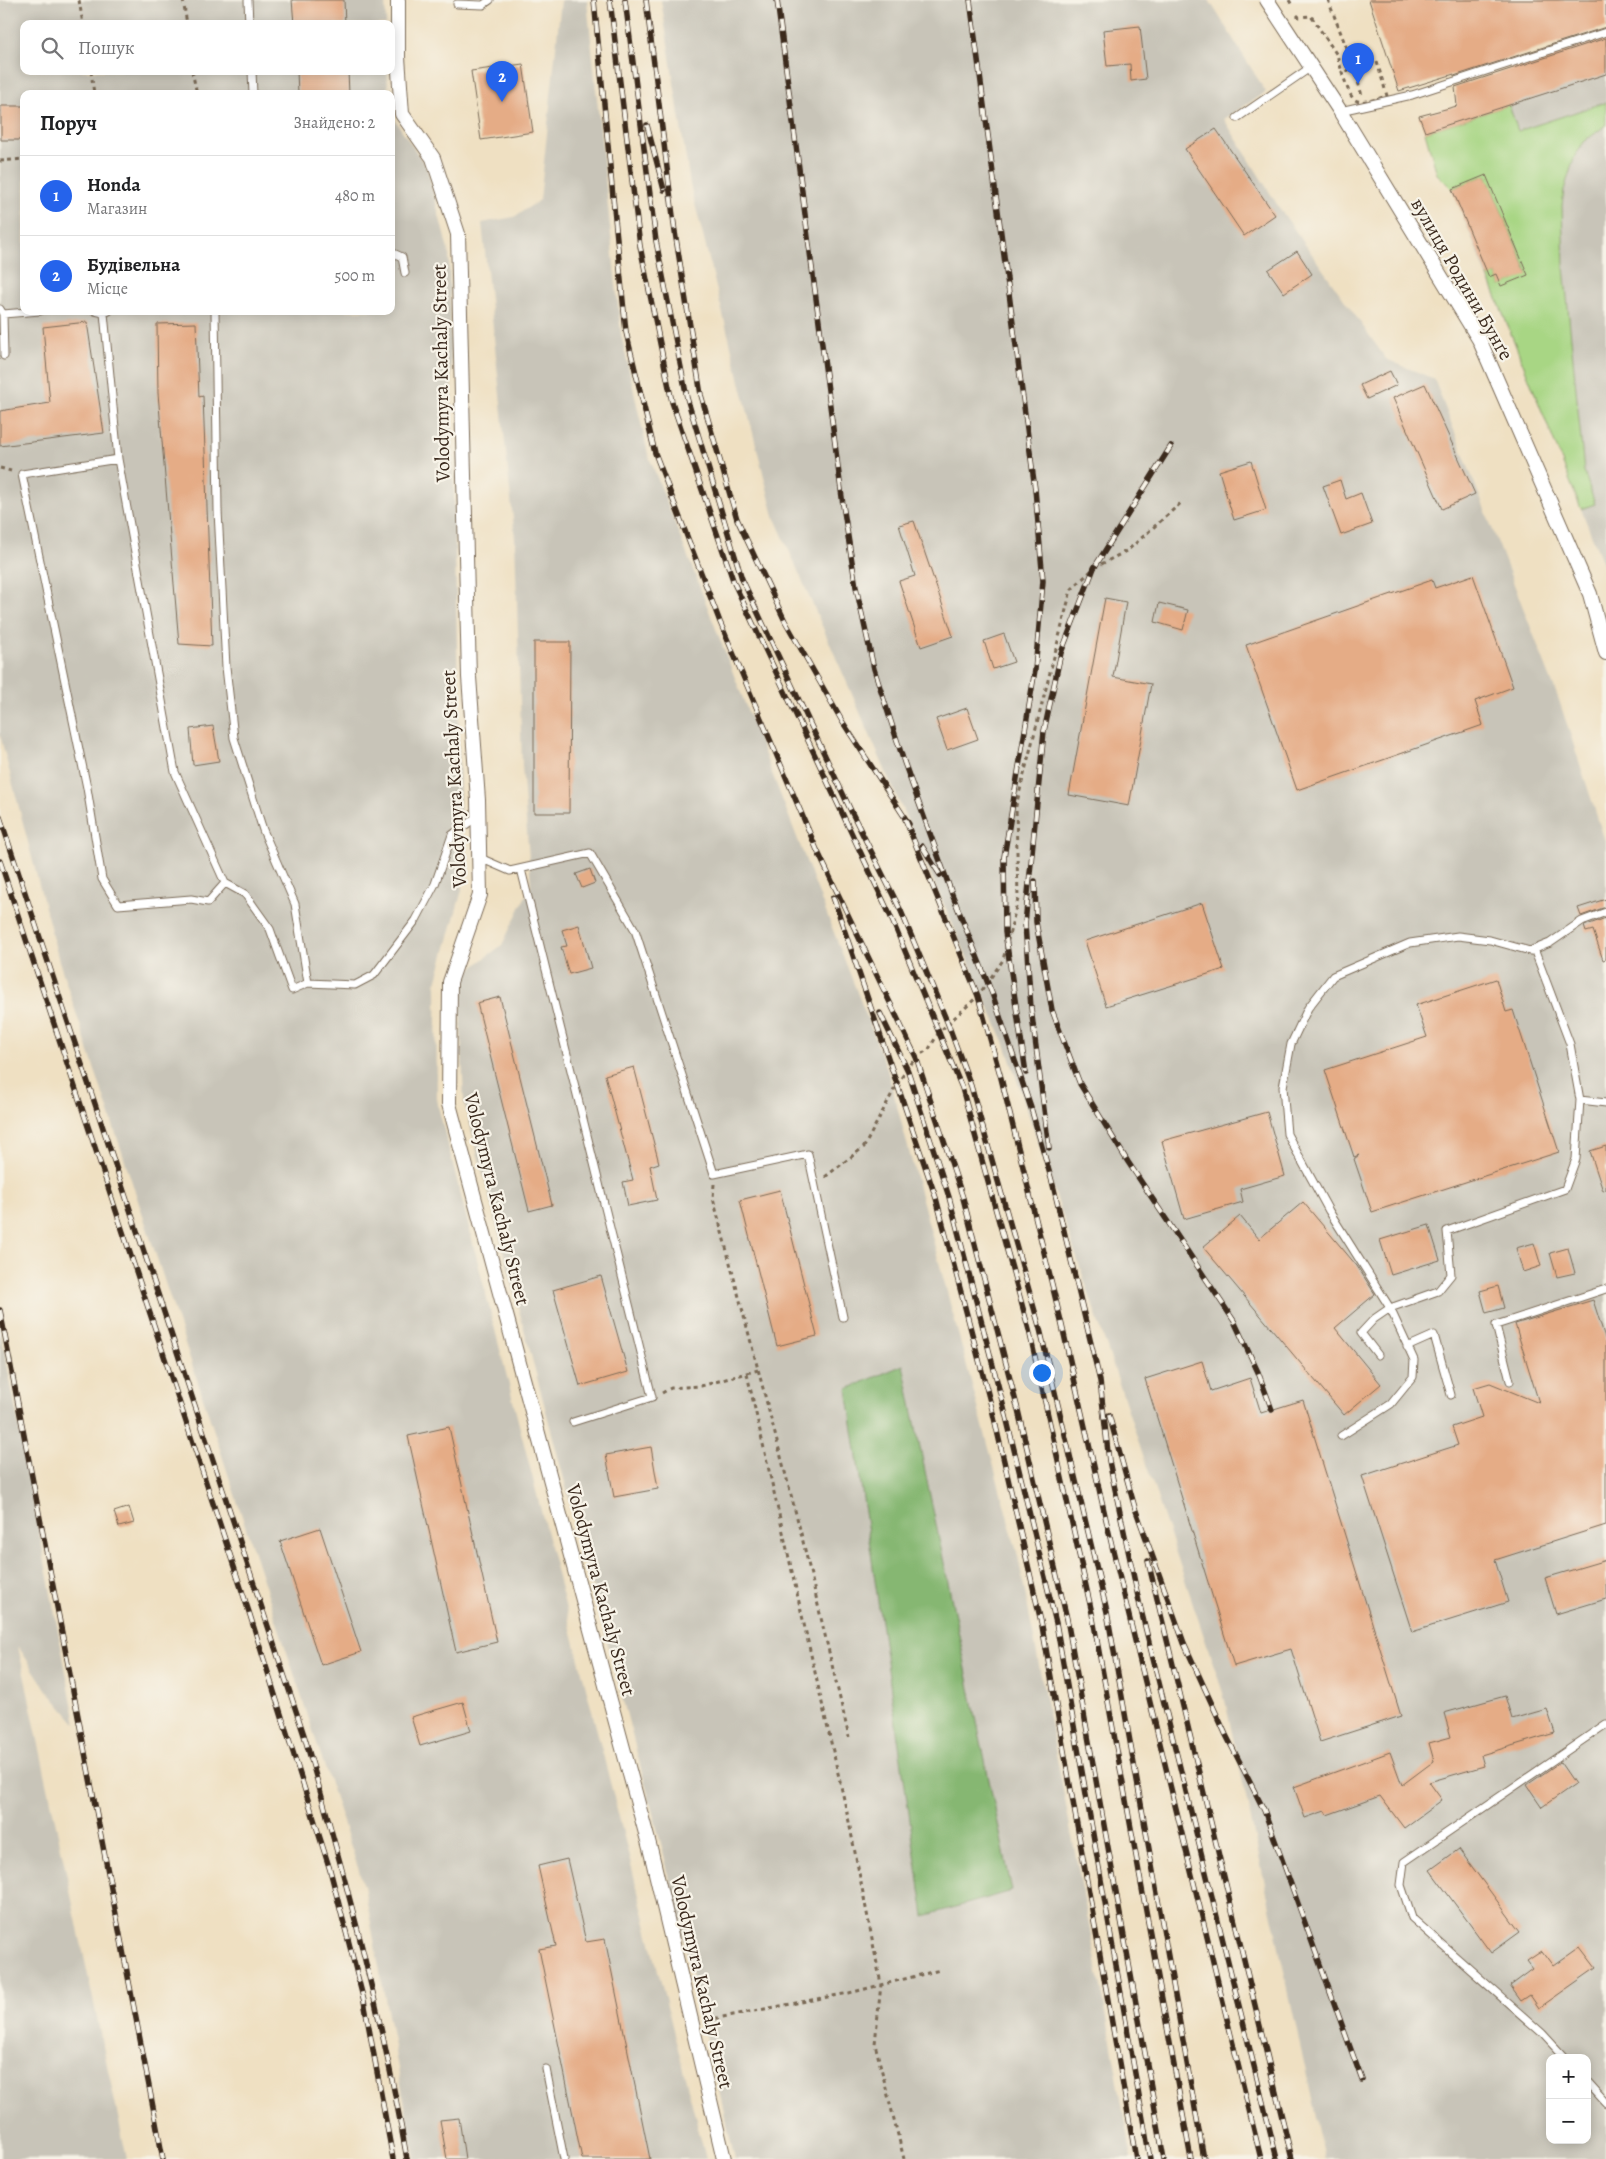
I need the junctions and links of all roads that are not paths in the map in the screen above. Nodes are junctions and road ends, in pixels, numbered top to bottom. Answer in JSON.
{"nodes":[{"id":1,"x":248,"y":0,"type":"edge"},
{"id":2,"x":398,"y":0,"type":"edge"},
{"id":3,"x":490,"y":0,"type":"edge"},
{"id":4,"x":1267,"y":0,"type":"edge"},
{"id":5,"x":457,"y":4,"type":"dead end"},
{"id":6,"x":249,"y":20,"type":"edge"},
{"id":7,"x":1606,"y":32,"type":"edge"},
{"id":8,"x":1311,"y":67,"type":"junction"},
{"id":9,"x":252,"y":75,"type":"edge"},
{"id":10,"x":253,"y":90,"type":"edge"},
{"id":11,"x":1340,"y":111,"type":"junction"},
{"id":12,"x":1237,"y":118,"type":"dead end"},
{"id":13,"x":395,"y":254,"type":"edge"},
{"id":14,"x":405,"y":273,"type":"dead end"},
{"id":15,"x":1,"y":311,"type":"edge"},
{"id":16,"x":20,"y":311,"type":"edge"},
{"id":17,"x":106,"y":315,"type":"edge"},
{"id":18,"x":215,"y":315,"type":"edge"},
{"id":19,"x":4,"y":356,"type":"dead end"},
{"id":20,"x":118,"y":459,"type":"junction"},
{"id":21,"x":1606,"y":653,"type":"edge"},
{"id":22,"x":478,"y":816,"type":"junction"},
{"id":23,"x":479,"y":858,"type":"junction"},
{"id":24,"x":522,"y":869,"type":"junction"},
{"id":25,"x":225,"y":883,"type":"junction"},
{"id":26,"x":1606,"y":912,"type":"edge"},
{"id":27,"x":1534,"y":949,"type":"junction"},
{"id":28,"x":308,"y":983,"type":"junction"},
{"id":29,"x":1580,"y":1100,"type":"junction"},
{"id":30,"x":1606,"y":1103,"type":"edge"},
{"id":31,"x":1606,"y":1289,"type":"edge"},
{"id":32,"x":1390,"y":1308,"type":"junction"},
{"id":33,"x":843,"y":1317,"type":"dead end"},
{"id":34,"x":1407,"y":1347,"type":"junction"},
{"id":35,"x":1378,"y":1355,"type":"dead end"},
{"id":36,"x":1510,"y":1381,"type":"dead end"},
{"id":37,"x":1451,"y":1395,"type":"dead end"},
{"id":38,"x":574,"y":1422,"type":"dead end"},
{"id":39,"x":1342,"y":1436,"type":"dead end"},
{"id":40,"x":1606,"y":1724,"type":"edge"},
{"id":41,"x":1561,"y":2054,"type":"edge"},
{"id":42,"x":546,"y":2068,"type":"dead end"},
{"id":43,"x":1591,"y":2086,"type":"edge"},
{"id":44,"x":1606,"y":2103,"type":"edge"},
{"id":45,"x":564,"y":2159,"type":"edge"},
{"id":46,"x":724,"y":2159,"type":"edge"}],
"edges":[{"from":1,"to":6,"type":"lane"},
{"from":2,"to":22,"type":"street","name":"Volodymyra Kachaly Street"},
{"from":3,"to":5,"type":"lane"},
{"from":4,"to":8,"type":"street","name":"вулиця Родини Бунґе"},
{"from":7,"to":11,"type":"lane"},
{"from":8,"to":11,"type":"street","name":"вулиця Родини Бунґе"},
{"from":8,"to":12,"type":"lane"},
{"from":9,"to":10,"type":"lane"},
{"from":11,"to":21,"type":"street","name":"вулиця Родини Бунґе"},
{"from":13,"to":14,"type":"lane"},
{"from":15,"to":16,"type":"lane"},
{"from":15,"to":19,"type":"lane"},
{"from":17,"to":20,"type":"lane"},
{"from":18,"to":28,"type":"lane"},
{"from":20,"to":25,"type":"lane"},
{"from":20,"to":25,"type":"lane"},
{"from":22,"to":23,"type":"street","name":"Volodymyra Kachaly Street"},
{"from":22,"to":28,"type":"lane"},
{"from":23,"to":24,"type":"lane"},
{"from":23,"to":46,"type":"street","name":"Volodymyra Kachaly Street"},
{"from":24,"to":33,"type":"lane"},
{"from":24,"to":38,"type":"lane"},
{"from":25,"to":28,"type":"lane"},
{"from":26,"to":27,"type":"lane"},
{"from":27,"to":29,"type":"lane"},
{"from":27,"to":32,"type":"lane"},
{"from":29,"to":30,"type":"lane"},
{"from":29,"to":32,"type":"lane"},
{"from":31,"to":36,"type":"lane"},
{"from":32,"to":34,"type":"lane"},
{"from":32,"to":35,"type":"lane"},
{"from":34,"to":37,"type":"lane"},
{"from":34,"to":39,"type":"lane"},
{"from":40,"to":41,"type":"lane"},
{"from":42,"to":45,"type":"lane"},
{"from":43,"to":44,"type":"lane"}]}
